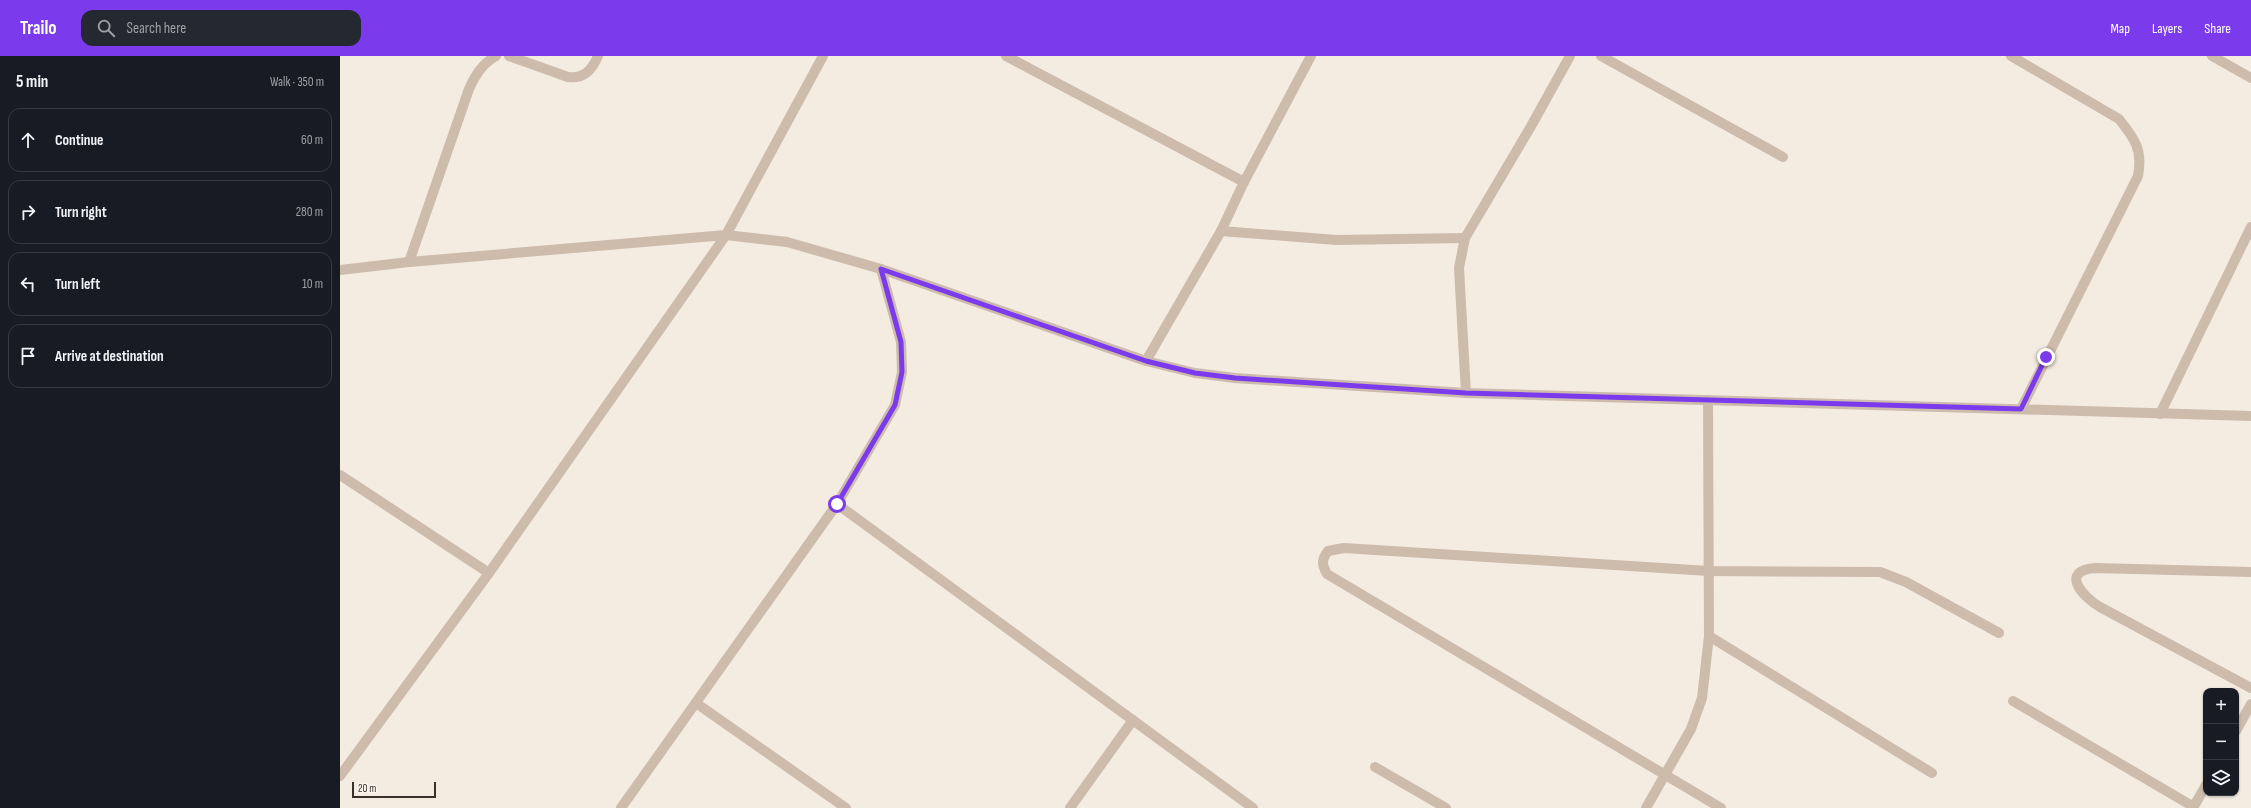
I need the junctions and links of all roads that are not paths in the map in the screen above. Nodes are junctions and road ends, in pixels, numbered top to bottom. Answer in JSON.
{"nodes":[{"id":1,"x":496,"y":56,"type":"edge"},
{"id":2,"x":509,"y":56,"type":"edge"},
{"id":3,"x":598,"y":56,"type":"edge"},
{"id":4,"x":822,"y":56,"type":"edge"},
{"id":5,"x":1006,"y":56,"type":"edge"},
{"id":6,"x":1311,"y":56,"type":"edge"},
{"id":7,"x":1570,"y":56,"type":"edge"},
{"id":8,"x":1601,"y":56,"type":"edge"},
{"id":9,"x":2011,"y":56,"type":"edge"},
{"id":10,"x":2212,"y":56,"type":"edge"},
{"id":11,"x":2251,"y":78,"type":"edge"},
{"id":12,"x":1783,"y":157,"type":"dead end"},
{"id":13,"x":1244,"y":182,"type":"junction"},
{"id":14,"x":2251,"y":227,"type":"edge"},
{"id":15,"x":1221,"y":231,"type":"junction"},
{"id":16,"x":726,"y":235,"type":"junction"},
{"id":17,"x":1465,"y":238,"type":"junction"},
{"id":18,"x":409,"y":262,"type":"junction"},
{"id":19,"x":881,"y":269,"type":"junction"},
{"id":20,"x":340,"y":270,"type":"edge"},
{"id":21,"x":1146,"y":361,"type":"junction"},
{"id":22,"x":1466,"y":393,"type":"junction"},
{"id":23,"x":1708,"y":400,"type":"junction"},
{"id":24,"x":2021,"y":409,"type":"junction"},
{"id":25,"x":2160,"y":414,"type":"junction"},
{"id":26,"x":2251,"y":416,"type":"edge"},
{"id":27,"x":340,"y":475,"type":"edge"},
{"id":28,"x":837,"y":504,"type":"junction"},
{"id":29,"x":1709,"y":570,"type":"junction"},
{"id":30,"x":2251,"y":572,"type":"edge"},
{"id":31,"x":489,"y":573,"type":"junction"},
{"id":32,"x":1999,"y":633,"type":"dead end"},
{"id":33,"x":1709,"y":636,"type":"junction"},
{"id":34,"x":2251,"y":688,"type":"edge"},
{"id":35,"x":2013,"y":701,"type":"dead end"},
{"id":36,"x":696,"y":703,"type":"junction"},
{"id":37,"x":2251,"y":704,"type":"edge"},
{"id":38,"x":1132,"y":720,"type":"junction"},
{"id":39,"x":2239,"y":726,"type":"edge"},
{"id":40,"x":1375,"y":767,"type":"dead end"},
{"id":41,"x":1932,"y":773,"type":"dead end"},
{"id":42,"x":340,"y":776,"type":"edge"},
{"id":43,"x":1665,"y":776,"type":"junction"},
{"id":44,"x":2203,"y":790,"type":"edge"},
{"id":45,"x":621,"y":808,"type":"edge"},
{"id":46,"x":846,"y":808,"type":"edge"},
{"id":47,"x":1070,"y":808,"type":"edge"},
{"id":48,"x":1254,"y":808,"type":"edge"},
{"id":49,"x":1446,"y":808,"type":"edge"},
{"id":50,"x":1646,"y":808,"type":"edge"},
{"id":51,"x":1721,"y":808,"type":"edge"},
{"id":52,"x":2193,"y":808,"type":"edge"}],
"edges":[{"from":1,"to":18,"type":"street"},
{"from":2,"to":3,"type":"street"},
{"from":4,"to":16,"type":"street"},
{"from":5,"to":13,"type":"street"},
{"from":6,"to":13,"type":"street"},
{"from":7,"to":17,"type":"street"},
{"from":8,"to":12,"type":"street"},
{"from":9,"to":24,"type":"street"},
{"from":10,"to":11,"type":"street"},
{"from":13,"to":15,"type":"street"},
{"from":14,"to":25,"type":"street"},
{"from":15,"to":17,"type":"street"},
{"from":15,"to":21,"type":"street"},
{"from":16,"to":18,"type":"street"},
{"from":16,"to":19,"type":"street"},
{"from":16,"to":31,"type":"street"},
{"from":17,"to":22,"type":"street"},
{"from":18,"to":20,"type":"street"},
{"from":19,"to":21,"type":"street"},
{"from":19,"to":28,"type":"street"},
{"from":21,"to":22,"type":"street"},
{"from":22,"to":23,"type":"street"},
{"from":23,"to":24,"type":"street"},
{"from":23,"to":29,"type":"street"},
{"from":24,"to":25,"type":"street"},
{"from":25,"to":26,"type":"street"},
{"from":27,"to":31,"type":"street"},
{"from":28,"to":36,"type":"street"},
{"from":28,"to":38,"type":"street"},
{"from":29,"to":32,"type":"street"},
{"from":29,"to":33,"type":"street"},
{"from":29,"to":43,"type":"street"},
{"from":30,"to":34,"type":"street"},
{"from":31,"to":42,"type":"street"},
{"from":33,"to":41,"type":"street"},
{"from":33,"to":43,"type":"street"},
{"from":35,"to":52,"type":"street"},
{"from":36,"to":45,"type":"street"},
{"from":36,"to":46,"type":"street"},
{"from":37,"to":39,"type":"street"},
{"from":38,"to":47,"type":"street"},
{"from":38,"to":48,"type":"street"},
{"from":40,"to":49,"type":"street"},
{"from":43,"to":50,"type":"street"},
{"from":43,"to":51,"type":"street"},
{"from":44,"to":52,"type":"street"}]}
